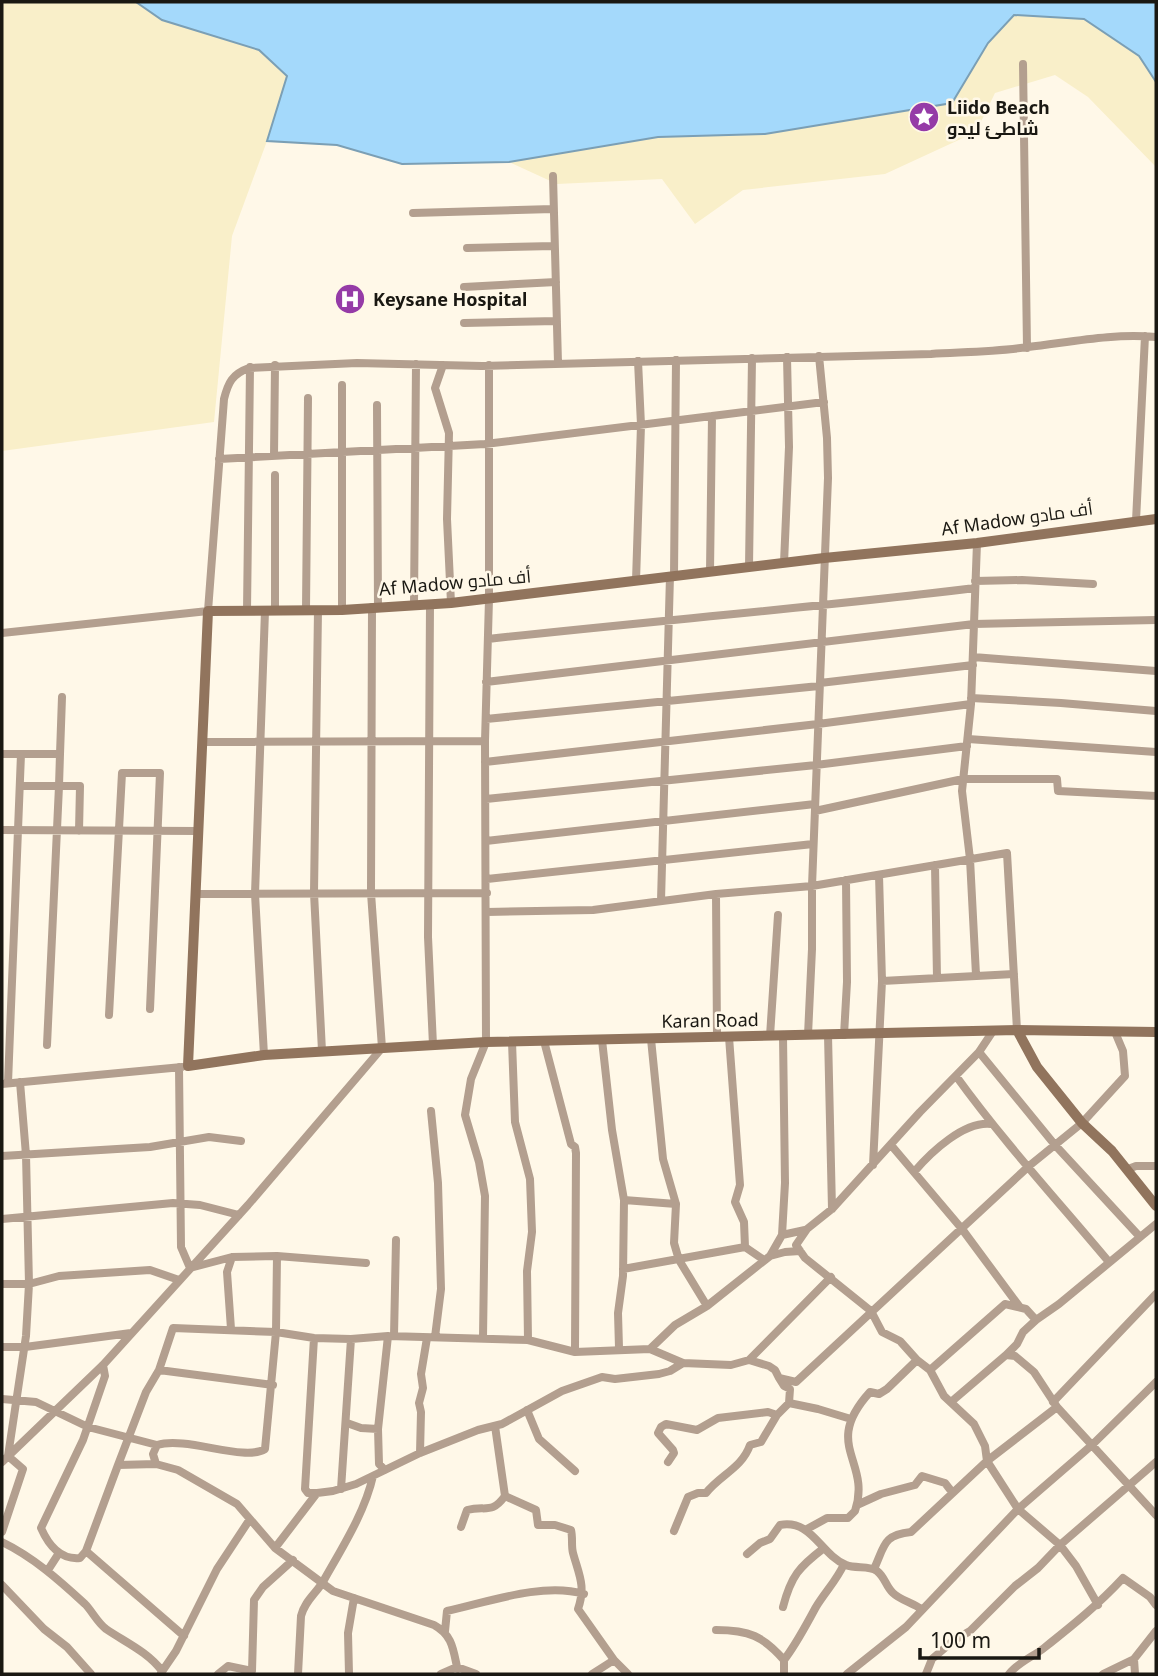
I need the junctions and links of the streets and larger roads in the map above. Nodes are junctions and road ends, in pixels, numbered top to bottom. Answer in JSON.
{"nodes":[{"id":1,"x":1023,"y":64,"type":"dead end"},
{"id":2,"x":553,"y":176,"type":"dead end"},
{"id":3,"x":553,"y":209,"type":"junction"},
{"id":4,"x":413,"y":212,"type":"dead end"},
{"id":5,"x":554,"y":246,"type":"junction"},
{"id":6,"x":467,"y":248,"type":"dead end"},
{"id":7,"x":556,"y":282,"type":"junction"},
{"id":8,"x":464,"y":287,"type":"dead end"},
{"id":9,"x":557,"y":321,"type":"junction"},
{"id":10,"x":464,"y":323,"type":"dead end"},
{"id":11,"x":1145,"y":336,"type":"junction"},
{"id":12,"x":1156,"y":337,"type":"edge"},
{"id":13,"x":1027,"y":348,"type":"junction"},
{"id":14,"x":819,"y":356,"type":"junction"},
{"id":15,"x":787,"y":357,"type":"junction"},
{"id":16,"x":752,"y":358,"type":"junction"},
{"id":17,"x":676,"y":360,"type":"junction"},
{"id":18,"x":638,"y":361,"type":"junction"},
{"id":19,"x":558,"y":363,"type":"junction"},
{"id":20,"x":416,"y":364,"type":"junction"},
{"id":21,"x":275,"y":365,"type":"junction"},
{"id":22,"x":443,"y":365,"type":"junction"},
{"id":23,"x":489,"y":365,"type":"junction"},
{"id":24,"x":250,"y":368,"type":"junction"},
{"id":25,"x":342,"y":385,"type":"dead end"},
{"id":26,"x":308,"y":398,"type":"dead end"},
{"id":27,"x":824,"y":402,"type":"junction"},
{"id":28,"x":377,"y":405,"type":"dead end"},
{"id":29,"x":788,"y":407,"type":"junction"},
{"id":30,"x":751,"y":411,"type":"junction"},
{"id":31,"x":712,"y":416,"type":"junction"},
{"id":32,"x":677,"y":421,"type":"junction"},
{"id":33,"x":640,"y":425,"type":"junction"},
{"id":34,"x":489,"y":444,"type":"junction"},
{"id":35,"x":450,"y":446,"type":"junction"},
{"id":36,"x":414,"y":449,"type":"junction"},
{"id":37,"x":378,"y":451,"type":"junction"},
{"id":38,"x":343,"y":453,"type":"junction"},
{"id":39,"x":307,"y":455,"type":"junction"},
{"id":40,"x":274,"y":456,"type":"junction"},
{"id":41,"x":250,"y":457,"type":"junction"},
{"id":42,"x":219,"y":459,"type":"junction"},
{"id":43,"x":275,"y":475,"type":"dead end"},
{"id":44,"x":1156,"y":519,"type":"edge"},
{"id":45,"x":1136,"y":521,"type":"junction"},
{"id":46,"x":976,"y":543,"type":"junction"},
{"id":47,"x":824,"y":558,"type":"junction"},
{"id":48,"x":784,"y":563,"type":"junction"},
{"id":49,"x":749,"y":567,"type":"junction"},
{"id":50,"x":709,"y":572,"type":"junction"},
{"id":51,"x":672,"y":576,"type":"junction"},
{"id":52,"x":636,"y":581,"type":"junction"},
{"id":53,"x":975,"y":584,"type":"junction"},
{"id":54,"x":1093,"y":584,"type":"dead end"},
{"id":55,"x":489,"y":598,"type":"junction"},
{"id":56,"x":452,"y":603,"type":"junction"},
{"id":57,"x":430,"y":604,"type":"junction"},
{"id":58,"x":414,"y":605,"type":"junction"},
{"id":59,"x":822,"y":607,"type":"junction"},
{"id":60,"x":375,"y":608,"type":"junction"},
{"id":61,"x":312,"y":610,"type":"junction"},
{"id":62,"x":342,"y":610,"type":"junction"},
{"id":63,"x":208,"y":611,"type":"junction"},
{"id":64,"x":247,"y":611,"type":"junction"},
{"id":65,"x":270,"y":611,"type":"junction"},
{"id":66,"x":669,"y":619,"type":"junction"},
{"id":67,"x":1156,"y":620,"type":"edge"},
{"id":68,"x":974,"y":624,"type":"junction"},
{"id":69,"x":2,"y":633,"type":"edge"},
{"id":70,"x":488,"y":639,"type":"junction"},
{"id":71,"x":821,"y":643,"type":"junction"},
{"id":72,"x":667,"y":661,"type":"junction"},
{"id":73,"x":973,"y":661,"type":"junction"},
{"id":74,"x":1156,"y":671,"type":"edge"},
{"id":75,"x":486,"y":682,"type":"junction"},
{"id":76,"x":819,"y":685,"type":"junction"},
{"id":77,"x":62,"y":697,"type":"dead end"},
{"id":78,"x":666,"y":701,"type":"junction"},
{"id":79,"x":971,"y":701,"type":"junction"},
{"id":80,"x":1156,"y":711,"type":"edge"},
{"id":81,"x":485,"y":719,"type":"junction"},
{"id":82,"x":818,"y":724,"type":"junction"},
{"id":83,"x":430,"y":741,"type":"junction"},
{"id":84,"x":485,"y":741,"type":"junction"},
{"id":85,"x":665,"y":741,"type":"junction"},
{"id":86,"x":262,"y":742,"type":"junction"},
{"id":87,"x":315,"y":742,"type":"junction"},
{"id":88,"x":371,"y":742,"type":"junction"},
{"id":89,"x":967,"y":742,"type":"junction"},
{"id":90,"x":202,"y":743,"type":"junction"},
{"id":91,"x":1156,"y":752,"type":"edge"},
{"id":92,"x":2,"y":754,"type":"edge"},
{"id":93,"x":21,"y":754,"type":"junction"},
{"id":94,"x":60,"y":754,"type":"junction"},
{"id":95,"x":485,"y":762,"type":"junction"},
{"id":96,"x":816,"y":765,"type":"junction"},
{"id":97,"x":963,"y":779,"type":"junction"},
{"id":98,"x":664,"y":781,"type":"junction"},
{"id":99,"x":20,"y":786,"type":"junction"},
{"id":100,"x":59,"y":786,"type":"junction"},
{"id":101,"x":1156,"y":796,"type":"edge"},
{"id":102,"x":486,"y":799,"type":"junction"},
{"id":103,"x":815,"y":807,"type":"junction"},
{"id":104,"x":663,"y":821,"type":"junction"},
{"id":105,"x":2,"y":830,"type":"edge"},
{"id":106,"x":18,"y":831,"type":"junction"},
{"id":107,"x":58,"y":831,"type":"junction"},
{"id":108,"x":79,"y":831,"type":"junction"},
{"id":109,"x":118,"y":831,"type":"junction"},
{"id":110,"x":157,"y":831,"type":"junction"},
{"id":111,"x":199,"y":831,"type":"junction"},
{"id":112,"x":486,"y":841,"type":"junction"},
{"id":113,"x":813,"y":844,"type":"junction"},
{"id":114,"x":970,"y":859,"type":"junction"},
{"id":115,"x":662,"y":860,"type":"junction"},
{"id":116,"x":935,"y":865,"type":"junction"},
{"id":117,"x":879,"y":875,"type":"junction"},
{"id":118,"x":487,"y":879,"type":"junction"},
{"id":119,"x":846,"y":880,"type":"junction"},
{"id":120,"x":812,"y":886,"type":"junction"},
{"id":121,"x":487,"y":892,"type":"junction"},
{"id":122,"x":314,"y":893,"type":"junction"},
{"id":123,"x":371,"y":893,"type":"junction"},
{"id":124,"x":429,"y":893,"type":"junction"},
{"id":125,"x":196,"y":894,"type":"junction"},
{"id":126,"x":255,"y":894,"type":"junction"},
{"id":127,"x":716,"y":894,"type":"junction"},
{"id":128,"x":661,"y":901,"type":"junction"},
{"id":129,"x":487,"y":912,"type":"junction"},
{"id":130,"x":778,"y":915,"type":"dead end"},
{"id":131,"x":1014,"y":974,"type":"junction"},
{"id":132,"x":976,"y":975,"type":"junction"},
{"id":133,"x":937,"y":978,"type":"junction"},
{"id":134,"x":882,"y":981,"type":"junction"},
{"id":135,"x":150,"y":1009,"type":"dead end"},
{"id":136,"x":109,"y":1015,"type":"dead end"},
{"id":137,"x":1017,"y":1030,"type":"junction"},
{"id":138,"x":993,"y":1031,"type":"junction"},
{"id":139,"x":1115,"y":1032,"type":"junction"},
{"id":140,"x":1156,"y":1032,"type":"edge"},
{"id":141,"x":880,"y":1034,"type":"junction"},
{"id":142,"x":808,"y":1035,"type":"junction"},
{"id":143,"x":828,"y":1035,"type":"junction"},
{"id":144,"x":844,"y":1035,"type":"junction"},
{"id":145,"x":770,"y":1036,"type":"junction"},
{"id":146,"x":783,"y":1036,"type":"junction"},
{"id":147,"x":717,"y":1037,"type":"junction"},
{"id":148,"x":729,"y":1037,"type":"junction"},
{"id":149,"x":651,"y":1039,"type":"junction"},
{"id":150,"x":602,"y":1040,"type":"junction"},
{"id":151,"x":544,"y":1041,"type":"junction"},
{"id":152,"x":486,"y":1042,"type":"junction"},
{"id":153,"x":512,"y":1042,"type":"junction"},
{"id":154,"x":47,"y":1045,"type":"dead end"},
{"id":155,"x":433,"y":1045,"type":"junction"},
{"id":156,"x":382,"y":1048,"type":"junction"},
{"id":157,"x":322,"y":1051,"type":"junction"},
{"id":158,"x":979,"y":1052,"type":"junction"},
{"id":159,"x":264,"y":1055,"type":"junction"},
{"id":160,"x":184,"y":1067,"type":"junction"},
{"id":161,"x":956,"y":1076,"type":"junction"},
{"id":162,"x":20,"y":1082,"type":"junction"},
{"id":163,"x":5,"y":1083,"type":"edge"},
{"id":164,"x":431,"y":1111,"type":"dead end"},
{"id":165,"x":991,"y":1124,"type":"junction"},
{"id":166,"x":1082,"y":1124,"type":"junction"},
{"id":167,"x":241,"y":1140,"type":"dead end"},
{"id":168,"x":180,"y":1142,"type":"junction"},
{"id":169,"x":891,"y":1145,"type":"junction"},
{"id":170,"x":1055,"y":1145,"type":"junction"},
{"id":171,"x":26,"y":1155,"type":"junction"},
{"id":172,"x":2,"y":1156,"type":"edge"},
{"id":173,"x":873,"y":1165,"type":"junction"},
{"id":174,"x":1029,"y":1166,"type":"junction"},
{"id":175,"x":1156,"y":1166,"type":"edge"},
{"id":176,"x":1128,"y":1169,"type":"junction"},
{"id":177,"x":914,"y":1172,"type":"junction"},
{"id":178,"x":624,"y":1200,"type":"junction"},
{"id":179,"x":182,"y":1203,"type":"junction"},
{"id":180,"x":676,"y":1203,"type":"junction"},
{"id":181,"x":1156,"y":1206,"type":"edge"},
{"id":182,"x":832,"y":1209,"type":"junction"},
{"id":183,"x":239,"y":1215,"type":"junction"},
{"id":184,"x":29,"y":1218,"type":"junction"},
{"id":185,"x":2,"y":1219,"type":"edge"},
{"id":186,"x":1156,"y":1224,"type":"edge"},
{"id":187,"x":807,"y":1229,"type":"junction"},
{"id":188,"x":962,"y":1229,"type":"junction"},
{"id":189,"x":782,"y":1235,"type":"junction"},
{"id":190,"x":1140,"y":1237,"type":"junction"},
{"id":191,"x":396,"y":1240,"type":"dead end"},
{"id":192,"x":745,"y":1247,"type":"junction"},
{"id":193,"x":800,"y":1251,"type":"junction"},
{"id":194,"x":277,"y":1256,"type":"junction"},
{"id":195,"x":232,"y":1257,"type":"junction"},
{"id":196,"x":767,"y":1258,"type":"junction"},
{"id":197,"x":679,"y":1260,"type":"junction"},
{"id":198,"x":1109,"y":1262,"type":"junction"},
{"id":199,"x":366,"y":1263,"type":"dead end"},
{"id":200,"x":190,"y":1268,"type":"junction"},
{"id":201,"x":623,"y":1269,"type":"junction"},
{"id":202,"x":831,"y":1276,"type":"junction"},
{"id":203,"x":179,"y":1280,"type":"junction"},
{"id":204,"x":2,"y":1284,"type":"edge"},
{"id":205,"x":29,"y":1284,"type":"junction"},
{"id":206,"x":1156,"y":1294,"type":"edge"},
{"id":207,"x":707,"y":1306,"type":"junction"},
{"id":208,"x":1019,"y":1306,"type":"junction"},
{"id":209,"x":871,"y":1311,"type":"junction"},
{"id":210,"x":1037,"y":1320,"type":"junction"},
{"id":211,"x":231,"y":1329,"type":"junction"},
{"id":212,"x":276,"y":1332,"type":"junction"},
{"id":213,"x":131,"y":1333,"type":"junction"},
{"id":214,"x":391,"y":1336,"type":"junction"},
{"id":215,"x":314,"y":1338,"type":"junction"},
{"id":216,"x":431,"y":1338,"type":"junction"},
{"id":217,"x":483,"y":1338,"type":"junction"},
{"id":218,"x":351,"y":1339,"type":"junction"},
{"id":219,"x":528,"y":1340,"type":"junction"},
{"id":220,"x":2,"y":1347,"type":"edge"},
{"id":221,"x":25,"y":1347,"type":"junction"},
{"id":222,"x":619,"y":1348,"type":"junction"},
{"id":223,"x":650,"y":1349,"type":"junction"},
{"id":224,"x":575,"y":1352,"type":"junction"},
{"id":225,"x":1006,"y":1355,"type":"junction"},
{"id":226,"x":749,"y":1360,"type":"junction"},
{"id":227,"x":917,"y":1360,"type":"junction"},
{"id":228,"x":683,"y":1363,"type":"junction"},
{"id":229,"x":103,"y":1366,"type":"junction"},
{"id":230,"x":159,"y":1370,"type":"junction"},
{"id":231,"x":930,"y":1370,"type":"junction"},
{"id":232,"x":779,"y":1378,"type":"junction"},
{"id":233,"x":1156,"y":1382,"type":"edge"},
{"id":234,"x":273,"y":1385,"type":"junction"},
{"id":235,"x":2,"y":1399,"type":"edge"},
{"id":236,"x":17,"y":1399,"type":"junction"},
{"id":237,"x":951,"y":1402,"type":"junction"},
{"id":238,"x":789,"y":1404,"type":"junction"},
{"id":239,"x":1055,"y":1405,"type":"junction"},
{"id":240,"x":527,"y":1410,"type":"junction"},
{"id":241,"x":55,"y":1411,"type":"junction"},
{"id":242,"x":777,"y":1415,"type":"junction"},
{"id":243,"x":851,"y":1419,"type":"junction"},
{"id":244,"x":346,"y":1423,"type":"junction"},
{"id":245,"x":495,"y":1426,"type":"junction"},
{"id":246,"x":88,"y":1427,"type":"junction"},
{"id":247,"x":378,"y":1429,"type":"junction"},
{"id":248,"x":128,"y":1437,"type":"junction"},
{"id":249,"x":157,"y":1445,"type":"junction"},
{"id":250,"x":1092,"y":1445,"type":"junction"},
{"id":251,"x":420,"y":1453,"type":"junction"},
{"id":252,"x":5,"y":1459,"type":"edge"},
{"id":253,"x":987,"y":1461,"type":"junction"},
{"id":254,"x":668,"y":1462,"type":"dead end"},
{"id":255,"x":1156,"y":1462,"type":"edge"},
{"id":256,"x":156,"y":1464,"type":"junction"},
{"id":257,"x":118,"y":1465,"type":"junction"},
{"id":258,"x":385,"y":1470,"type":"junction"},
{"id":259,"x":575,"y":1471,"type":"dead end"},
{"id":260,"x":373,"y":1476,"type":"junction"},
{"id":261,"x":1129,"y":1487,"type":"junction"},
{"id":262,"x":341,"y":1489,"type":"junction"},
{"id":263,"x":952,"y":1492,"type":"junction"},
{"id":264,"x":317,"y":1493,"type":"junction"},
{"id":265,"x":505,"y":1496,"type":"junction"},
{"id":266,"x":857,"y":1505,"type":"junction"},
{"id":267,"x":1018,"y":1509,"type":"junction"},
{"id":268,"x":1156,"y":1515,"type":"edge"},
{"id":269,"x":250,"y":1519,"type":"junction"},
{"id":270,"x":461,"y":1527,"type":"dead end"},
{"id":271,"x":807,"y":1529,"type":"junction"},
{"id":272,"x":674,"y":1531,"type":"dead end"},
{"id":273,"x":2,"y":1532,"type":"edge"},
{"id":274,"x":2,"y":1542,"type":"edge"},
{"id":275,"x":1060,"y":1545,"type":"junction"},
{"id":276,"x":275,"y":1548,"type":"junction"},
{"id":277,"x":824,"y":1548,"type":"junction"},
{"id":278,"x":86,"y":1551,"type":"junction"},
{"id":279,"x":59,"y":1553,"type":"junction"},
{"id":280,"x":747,"y":1554,"type":"dead end"},
{"id":281,"x":293,"y":1560,"type":"junction"},
{"id":282,"x":844,"y":1564,"type":"junction"},
{"id":283,"x":874,"y":1569,"type":"junction"},
{"id":284,"x":48,"y":1570,"type":"junction"},
{"id":285,"x":323,"y":1583,"type":"junction"},
{"id":286,"x":2,"y":1585,"type":"edge"},
{"id":287,"x":584,"y":1594,"type":"junction"},
{"id":288,"x":354,"y":1598,"type":"junction"},
{"id":289,"x":1098,"y":1605,"type":"junction"},
{"id":290,"x":1156,"y":1605,"type":"edge"},
{"id":291,"x":783,"y":1607,"type":"dead end"},
{"id":292,"x":921,"y":1609,"type":"junction"},
{"id":293,"x":716,"y":1630,"type":"dead end"},
{"id":294,"x":446,"y":1631,"type":"junction"},
{"id":295,"x":1156,"y":1631,"type":"edge"},
{"id":296,"x":184,"y":1636,"type":"junction"},
{"id":297,"x":1134,"y":1659,"type":"junction"},
{"id":298,"x":614,"y":1660,"type":"junction"},
{"id":299,"x":784,"y":1660,"type":"junction"},
{"id":300,"x":459,"y":1671,"type":"edge"},
{"id":301,"x":252,"y":1672,"type":"edge"},
{"id":302,"x":161,"y":1673,"type":"edge"},
{"id":303,"x":91,"y":1674,"type":"edge"},
{"id":304,"x":218,"y":1674,"type":"edge"},
{"id":305,"x":298,"y":1674,"type":"edge"},
{"id":306,"x":349,"y":1674,"type":"edge"},
{"id":307,"x":441,"y":1674,"type":"edge"},
{"id":308,"x":476,"y":1674,"type":"edge"},
{"id":309,"x":592,"y":1674,"type":"edge"},
{"id":310,"x":628,"y":1674,"type":"edge"},
{"id":311,"x":784,"y":1674,"type":"edge"},
{"id":312,"x":847,"y":1674,"type":"edge"},
{"id":313,"x":926,"y":1674,"type":"edge"},
{"id":314,"x":1009,"y":1674,"type":"edge"},
{"id":315,"x":1103,"y":1674,"type":"edge"},
{"id":316,"x":1135,"y":1674,"type":"edge"}],
"edges":[{"from":1,"to":13,"type":"street"},
{"from":2,"to":3,"type":"street"},
{"from":3,"to":4,"type":"street"},
{"from":3,"to":5,"type":"street"},
{"from":5,"to":6,"type":"street"},
{"from":5,"to":7,"type":"street"},
{"from":7,"to":8,"type":"street"},
{"from":7,"to":9,"type":"street"},
{"from":9,"to":10,"type":"street"},
{"from":9,"to":19,"type":"street"},
{"from":11,"to":12,"type":"street"},
{"from":11,"to":13,"type":"street"},
{"from":11,"to":45,"type":"street"},
{"from":13,"to":14,"type":"street"},
{"from":14,"to":15,"type":"street"},
{"from":14,"to":27,"type":"street"},
{"from":15,"to":16,"type":"street"},
{"from":15,"to":29,"type":"street"},
{"from":16,"to":17,"type":"street"},
{"from":16,"to":30,"type":"street"},
{"from":17,"to":18,"type":"street"},
{"from":17,"to":32,"type":"street"},
{"from":18,"to":19,"type":"street"},
{"from":18,"to":33,"type":"street"},
{"from":19,"to":23,"type":"street"},
{"from":20,"to":21,"type":"street"},
{"from":20,"to":22,"type":"street"},
{"from":20,"to":36,"type":"street"},
{"from":21,"to":24,"type":"street"},
{"from":21,"to":40,"type":"street"},
{"from":22,"to":23,"type":"street"},
{"from":22,"to":35,"type":"street"},
{"from":23,"to":34,"type":"street"},
{"from":24,"to":41,"type":"street"},
{"from":24,"to":42,"type":"street"},
{"from":25,"to":38,"type":"street"},
{"from":26,"to":39,"type":"street"},
{"from":27,"to":29,"type":"street"},
{"from":27,"to":47,"type":"street"},
{"from":28,"to":37,"type":"street"},
{"from":29,"to":30,"type":"street"},
{"from":29,"to":48,"type":"street"},
{"from":30,"to":31,"type":"street"},
{"from":30,"to":49,"type":"street"},
{"from":31,"to":32,"type":"street"},
{"from":31,"to":50,"type":"street"},
{"from":32,"to":33,"type":"street"},
{"from":32,"to":51,"type":"street"},
{"from":33,"to":34,"type":"street"},
{"from":33,"to":52,"type":"street"},
{"from":34,"to":35,"type":"street"},
{"from":34,"to":55,"type":"street"},
{"from":35,"to":36,"type":"street"},
{"from":35,"to":56,"type":"street"},
{"from":36,"to":37,"type":"street"},
{"from":36,"to":58,"type":"street"},
{"from":37,"to":38,"type":"street"},
{"from":37,"to":60,"type":"street"},
{"from":38,"to":39,"type":"street"},
{"from":38,"to":62,"type":"street"},
{"from":39,"to":40,"type":"street"},
{"from":39,"to":61,"type":"street"},
{"from":40,"to":41,"type":"street"},
{"from":41,"to":42,"type":"street"},
{"from":41,"to":64,"type":"street"},
{"from":42,"to":63,"type":"street"},
{"from":43,"to":65,"type":"street"},
{"from":44,"to":45,"type":"street","name":"Af Madow أف مادو"},
{"from":45,"to":46,"type":"street","name":"Af Madow أف مادو"},
{"from":46,"to":47,"type":"street","name":"Af Madow أف مادو"},
{"from":46,"to":53,"type":"street"},
{"from":47,"to":48,"type":"street","name":"Af Madow أف مادو"},
{"from":47,"to":59,"type":"street"},
{"from":48,"to":49,"type":"street","name":"Af Madow أف مادو"},
{"from":49,"to":50,"type":"street","name":"Af Madow أف مادو"},
{"from":50,"to":51,"type":"street","name":"Af Madow أف مادو"},
{"from":51,"to":52,"type":"street","name":"Af Madow أف مادو"},
{"from":51,"to":66,"type":"street"},
{"from":52,"to":55,"type":"street","name":"Af Madow أف مادو"},
{"from":53,"to":54,"type":"street"},
{"from":53,"to":59,"type":"street"},
{"from":53,"to":68,"type":"street"},
{"from":55,"to":56,"type":"street","name":"Af Madow أف مادو"},
{"from":55,"to":70,"type":"street"},
{"from":56,"to":57,"type":"street","name":"Af Madow أف مادو"},
{"from":57,"to":58,"type":"street","name":"Af Madow أف مادو"},
{"from":57,"to":83,"type":"street"},
{"from":58,"to":60,"type":"street","name":"Af Madow أف مادو"},
{"from":59,"to":66,"type":"street"},
{"from":59,"to":71,"type":"street"},
{"from":60,"to":62,"type":"street","name":"Af Madow أف مادو"},
{"from":60,"to":88,"type":"street"},
{"from":61,"to":62,"type":"street","name":"Af Madow أف مادو"},
{"from":61,"to":65,"type":"street","name":"Af Madow أف مادو"},
{"from":61,"to":87,"type":"street"},
{"from":63,"to":64,"type":"street","name":"Af Madow أف مادو"},
{"from":63,"to":69,"type":"street"},
{"from":63,"to":90,"type":"street"},
{"from":64,"to":65,"type":"street","name":"Af Madow أف مادو"},
{"from":65,"to":86,"type":"street"},
{"from":66,"to":70,"type":"street"},
{"from":66,"to":72,"type":"street"},
{"from":67,"to":68,"type":"street"},
{"from":68,"to":71,"type":"street"},
{"from":68,"to":73,"type":"street"},
{"from":70,"to":75,"type":"street"},
{"from":71,"to":72,"type":"street"},
{"from":71,"to":76,"type":"street"},
{"from":72,"to":75,"type":"street"},
{"from":72,"to":78,"type":"street"},
{"from":73,"to":74,"type":"street"},
{"from":73,"to":76,"type":"street"},
{"from":73,"to":79,"type":"street"},
{"from":75,"to":81,"type":"street"},
{"from":76,"to":78,"type":"street"},
{"from":76,"to":82,"type":"street"},
{"from":77,"to":94,"type":"street"},
{"from":78,"to":81,"type":"street"},
{"from":78,"to":85,"type":"street"},
{"from":79,"to":80,"type":"street"},
{"from":79,"to":82,"type":"street"},
{"from":79,"to":89,"type":"street"},
{"from":81,"to":84,"type":"street"},
{"from":82,"to":85,"type":"street"},
{"from":82,"to":96,"type":"street"},
{"from":83,"to":84,"type":"street"},
{"from":83,"to":88,"type":"street"},
{"from":83,"to":124,"type":"street"},
{"from":84,"to":95,"type":"street"},
{"from":85,"to":95,"type":"street"},
{"from":85,"to":98,"type":"street"},
{"from":86,"to":87,"type":"street"},
{"from":86,"to":90,"type":"street"},
{"from":86,"to":126,"type":"street"},
{"from":87,"to":88,"type":"street"},
{"from":87,"to":122,"type":"street"},
{"from":88,"to":123,"type":"street"},
{"from":89,"to":91,"type":"street"},
{"from":89,"to":96,"type":"street"},
{"from":89,"to":97,"type":"street"},
{"from":90,"to":111,"type":"street"},
{"from":92,"to":93,"type":"street"},
{"from":93,"to":94,"type":"street"},
{"from":93,"to":99,"type":"street"},
{"from":94,"to":100,"type":"street"},
{"from":95,"to":102,"type":"street"},
{"from":96,"to":98,"type":"street"},
{"from":96,"to":103,"type":"street"},
{"from":97,"to":101,"type":"street"},
{"from":97,"to":103,"type":"street"},
{"from":97,"to":114,"type":"street"},
{"from":98,"to":102,"type":"street"},
{"from":98,"to":104,"type":"street"},
{"from":99,"to":100,"type":"street"},
{"from":99,"to":106,"type":"street"},
{"from":100,"to":107,"type":"street"},
{"from":100,"to":108,"type":"street"},
{"from":102,"to":112,"type":"street"},
{"from":103,"to":104,"type":"street"},
{"from":103,"to":113,"type":"street"},
{"from":104,"to":112,"type":"street"},
{"from":104,"to":115,"type":"street"},
{"from":105,"to":106,"type":"street"},
{"from":106,"to":107,"type":"street"},
{"from":106,"to":163,"type":"street"},
{"from":107,"to":108,"type":"street"},
{"from":107,"to":154,"type":"street"},
{"from":108,"to":109,"type":"street"},
{"from":109,"to":110,"type":"street"},
{"from":109,"to":110,"type":"street"},
{"from":109,"to":136,"type":"street"},
{"from":110,"to":111,"type":"street"},
{"from":110,"to":135,"type":"street"},
{"from":111,"to":125,"type":"street"},
{"from":112,"to":118,"type":"street"},
{"from":113,"to":115,"type":"street"},
{"from":113,"to":120,"type":"street"},
{"from":114,"to":116,"type":"street"},
{"from":114,"to":131,"type":"street"},
{"from":114,"to":132,"type":"street"},
{"from":115,"to":118,"type":"street"},
{"from":115,"to":128,"type":"street"},
{"from":116,"to":117,"type":"street"},
{"from":116,"to":133,"type":"street"},
{"from":117,"to":119,"type":"street"},
{"from":117,"to":134,"type":"street"},
{"from":118,"to":121,"type":"street"},
{"from":119,"to":120,"type":"street"},
{"from":119,"to":144,"type":"street"},
{"from":120,"to":127,"type":"street"},
{"from":120,"to":142,"type":"street"},
{"from":121,"to":124,"type":"street"},
{"from":121,"to":129,"type":"street"},
{"from":122,"to":123,"type":"street"},
{"from":122,"to":126,"type":"street"},
{"from":122,"to":157,"type":"street"},
{"from":123,"to":124,"type":"street"},
{"from":123,"to":156,"type":"street"},
{"from":124,"to":155,"type":"street"},
{"from":125,"to":126,"type":"street"},
{"from":125,"to":160,"type":"street"},
{"from":126,"to":159,"type":"street"},
{"from":127,"to":128,"type":"street"},
{"from":127,"to":147,"type":"street"},
{"from":128,"to":129,"type":"street"},
{"from":129,"to":152,"type":"street"},
{"from":130,"to":145,"type":"street"},
{"from":131,"to":132,"type":"street"},
{"from":131,"to":137,"type":"street"},
{"from":132,"to":133,"type":"street"},
{"from":133,"to":134,"type":"street"},
{"from":134,"to":141,"type":"street"},
{"from":137,"to":138,"type":"street","name":"Karan Road"},
{"from":137,"to":139,"type":"street","name":"Karan Road"},
{"from":137,"to":166,"type":"street"},
{"from":138,"to":141,"type":"street","name":"Karan Road"},
{"from":138,"to":158,"type":"street"},
{"from":139,"to":140,"type":"street","name":"Karan Road"},
{"from":139,"to":166,"type":"street"},
{"from":141,"to":144,"type":"street","name":"Karan Road"},
{"from":141,"to":173,"type":"street"},
{"from":142,"to":143,"type":"street","name":"Karan Road"},
{"from":142,"to":146,"type":"street","name":"Karan Road"},
{"from":143,"to":144,"type":"street","name":"Karan Road"},
{"from":143,"to":182,"type":"street"},
{"from":145,"to":146,"type":"street","name":"Karan Road"},
{"from":145,"to":148,"type":"street","name":"Karan Road"},
{"from":146,"to":189,"type":"street"},
{"from":147,"to":148,"type":"street","name":"Karan Road"},
{"from":147,"to":149,"type":"street","name":"Karan Road"},
{"from":148,"to":192,"type":"street"},
{"from":149,"to":150,"type":"street","name":"Karan Road"},
{"from":149,"to":180,"type":"street"},
{"from":150,"to":151,"type":"street","name":"Karan Road"},
{"from":150,"to":178,"type":"street"},
{"from":151,"to":153,"type":"street","name":"Karan Road"},
{"from":151,"to":224,"type":"street"},
{"from":152,"to":153,"type":"street","name":"Karan Road"},
{"from":152,"to":155,"type":"street","name":"Karan Road"},
{"from":152,"to":217,"type":"street"},
{"from":153,"to":219,"type":"street"},
{"from":155,"to":156,"type":"street","name":"Karan Road"},
{"from":156,"to":157,"type":"street","name":"Karan Road"},
{"from":156,"to":183,"type":"street"},
{"from":157,"to":159,"type":"street","name":"Karan Road"},
{"from":158,"to":161,"type":"street"},
{"from":158,"to":170,"type":"street"},
{"from":159,"to":160,"type":"street","name":"Karan Road"},
{"from":160,"to":162,"type":"street"},
{"from":160,"to":168,"type":"street"},
{"from":161,"to":165,"type":"street"},
{"from":161,"to":169,"type":"street"},
{"from":162,"to":163,"type":"street"},
{"from":162,"to":171,"type":"street"},
{"from":164,"to":216,"type":"street"},
{"from":165,"to":174,"type":"street"},
{"from":165,"to":177,"type":"street"},
{"from":166,"to":170,"type":"street"},
{"from":166,"to":176,"type":"street"},
{"from":167,"to":168,"type":"street"},
{"from":168,"to":171,"type":"street"},
{"from":168,"to":179,"type":"street"},
{"from":169,"to":173,"type":"street"},
{"from":169,"to":177,"type":"street"},
{"from":170,"to":174,"type":"street"},
{"from":170,"to":190,"type":"street"},
{"from":171,"to":172,"type":"street"},
{"from":171,"to":184,"type":"street"},
{"from":173,"to":182,"type":"street"},
{"from":174,"to":188,"type":"street"},
{"from":174,"to":198,"type":"street"},
{"from":175,"to":176,"type":"street"},
{"from":176,"to":181,"type":"street"},
{"from":177,"to":188,"type":"street"},
{"from":178,"to":180,"type":"street"},
{"from":178,"to":201,"type":"street"},
{"from":179,"to":183,"type":"street"},
{"from":179,"to":184,"type":"street"},
{"from":179,"to":200,"type":"street"},
{"from":180,"to":197,"type":"street"},
{"from":182,"to":187,"type":"street"},
{"from":183,"to":200,"type":"street"},
{"from":184,"to":185,"type":"street"},
{"from":184,"to":205,"type":"street"},
{"from":186,"to":190,"type":"street"},
{"from":187,"to":189,"type":"street"},
{"from":187,"to":193,"type":"street"},
{"from":188,"to":208,"type":"street"},
{"from":188,"to":209,"type":"street"},
{"from":189,"to":196,"type":"street"},
{"from":190,"to":198,"type":"street"},
{"from":191,"to":214,"type":"street"},
{"from":192,"to":196,"type":"street"},
{"from":192,"to":197,"type":"street"},
{"from":193,"to":196,"type":"street"},
{"from":193,"to":202,"type":"street"},
{"from":194,"to":195,"type":"street"},
{"from":194,"to":199,"type":"street"},
{"from":194,"to":212,"type":"street"},
{"from":195,"to":200,"type":"street"},
{"from":195,"to":211,"type":"street"},
{"from":196,"to":207,"type":"street"},
{"from":197,"to":201,"type":"street"},
{"from":197,"to":207,"type":"street"},
{"from":198,"to":210,"type":"street"},
{"from":200,"to":203,"type":"street"},
{"from":201,"to":222,"type":"street"},
{"from":202,"to":209,"type":"street"},
{"from":202,"to":226,"type":"street"},
{"from":203,"to":205,"type":"street"},
{"from":203,"to":213,"type":"street"},
{"from":204,"to":205,"type":"street"},
{"from":205,"to":221,"type":"street"},
{"from":206,"to":239,"type":"street"},
{"from":207,"to":223,"type":"street"},
{"from":208,"to":210,"type":"street"},
{"from":208,"to":231,"type":"street"},
{"from":209,"to":227,"type":"street"},
{"from":209,"to":232,"type":"street"},
{"from":210,"to":225,"type":"street"},
{"from":211,"to":212,"type":"street"},
{"from":211,"to":230,"type":"street"},
{"from":212,"to":215,"type":"street"},
{"from":212,"to":234,"type":"street"},
{"from":213,"to":221,"type":"street"},
{"from":213,"to":229,"type":"street"},
{"from":214,"to":216,"type":"street"},
{"from":214,"to":218,"type":"street"},
{"from":214,"to":247,"type":"street"},
{"from":215,"to":218,"type":"street"},
{"from":215,"to":264,"type":"street"},
{"from":216,"to":217,"type":"street"},
{"from":216,"to":251,"type":"street"},
{"from":217,"to":219,"type":"street"},
{"from":218,"to":244,"type":"street"},
{"from":219,"to":224,"type":"street"},
{"from":220,"to":221,"type":"street"},
{"from":221,"to":236,"type":"street"},
{"from":222,"to":223,"type":"street"},
{"from":222,"to":224,"type":"street"},
{"from":223,"to":228,"type":"street"},
{"from":225,"to":237,"type":"street"},
{"from":225,"to":239,"type":"street"},
{"from":226,"to":228,"type":"street"},
{"from":226,"to":232,"type":"street"},
{"from":227,"to":231,"type":"street"},
{"from":227,"to":243,"type":"street"},
{"from":228,"to":240,"type":"street"},
{"from":229,"to":241,"type":"street"},
{"from":229,"to":246,"type":"street"},
{"from":230,"to":234,"type":"street"},
{"from":230,"to":248,"type":"street"},
{"from":231,"to":237,"type":"street"},
{"from":232,"to":238,"type":"street"},
{"from":233,"to":250,"type":"street"},
{"from":234,"to":249,"type":"street"},
{"from":235,"to":236,"type":"street"},
{"from":236,"to":241,"type":"street"},
{"from":236,"to":252,"type":"street"},
{"from":237,"to":253,"type":"street"},
{"from":238,"to":242,"type":"street"},
{"from":238,"to":243,"type":"street"},
{"from":239,"to":250,"type":"street"},
{"from":239,"to":253,"type":"street"},
{"from":240,"to":245,"type":"street"},
{"from":240,"to":259,"type":"street"},
{"from":241,"to":246,"type":"street"},
{"from":241,"to":252,"type":"street"},
{"from":242,"to":254,"type":"street"},
{"from":242,"to":272,"type":"street"},
{"from":243,"to":266,"type":"street"},
{"from":244,"to":247,"type":"street"},
{"from":244,"to":262,"type":"street"},
{"from":245,"to":251,"type":"street"},
{"from":245,"to":265,"type":"street"},
{"from":246,"to":248,"type":"street"},
{"from":246,"to":279,"type":"street"},
{"from":247,"to":258,"type":"street"},
{"from":248,"to":249,"type":"street"},
{"from":248,"to":257,"type":"street"},
{"from":249,"to":256,"type":"street"},
{"from":250,"to":261,"type":"street"},
{"from":250,"to":267,"type":"street"},
{"from":251,"to":258,"type":"street"},
{"from":252,"to":273,"type":"street"},
{"from":253,"to":263,"type":"street"},
{"from":253,"to":267,"type":"street"},
{"from":255,"to":261,"type":"street"},
{"from":256,"to":257,"type":"street"},
{"from":256,"to":269,"type":"street"},
{"from":257,"to":278,"type":"street"},
{"from":258,"to":260,"type":"street"},
{"from":260,"to":262,"type":"street"},
{"from":260,"to":285,"type":"street"},
{"from":261,"to":268,"type":"street"},
{"from":261,"to":275,"type":"street"},
{"from":262,"to":264,"type":"street"},
{"from":263,"to":266,"type":"street"},
{"from":263,"to":283,"type":"street"},
{"from":264,"to":276,"type":"street"},
{"from":265,"to":270,"type":"street"},
{"from":265,"to":287,"type":"street"},
{"from":266,"to":271,"type":"street"},
{"from":267,"to":275,"type":"street"},
{"from":267,"to":292,"type":"street"},
{"from":269,"to":276,"type":"street"},
{"from":269,"to":296,"type":"street"},
{"from":271,"to":277,"type":"street"},
{"from":271,"to":280,"type":"street"},
{"from":274,"to":284,"type":"street"},
{"from":275,"to":289,"type":"street"},
{"from":275,"to":313,"type":"street"},
{"from":276,"to":281,"type":"street"},
{"from":277,"to":282,"type":"street"},
{"from":277,"to":291,"type":"street"},
{"from":278,"to":279,"type":"street"},
{"from":278,"to":296,"type":"street"},
{"from":279,"to":284,"type":"street"},
{"from":281,"to":285,"type":"street"},
{"from":281,"to":301,"type":"street"},
{"from":282,"to":283,"type":"street"},
{"from":282,"to":299,"type":"street"},
{"from":283,"to":292,"type":"street"},
{"from":284,"to":302,"type":"street"},
{"from":285,"to":288,"type":"street"},
{"from":285,"to":305,"type":"street"},
{"from":286,"to":303,"type":"street"},
{"from":287,"to":294,"type":"street"},
{"from":287,"to":298,"type":"street"},
{"from":288,"to":294,"type":"street"},
{"from":288,"to":306,"type":"street"},
{"from":289,"to":290,"type":"street"},
{"from":289,"to":314,"type":"street"},
{"from":292,"to":312,"type":"street"},
{"from":293,"to":299,"type":"street"},
{"from":294,"to":300,"type":"street"},
{"from":295,"to":297,"type":"street"},
{"from":296,"to":302,"type":"street"},
{"from":297,"to":315,"type":"street"},
{"from":297,"to":316,"type":"street"},
{"from":298,"to":309,"type":"street"},
{"from":298,"to":310,"type":"street"},
{"from":299,"to":311,"type":"street"},
{"from":300,"to":307,"type":"street"},
{"from":300,"to":308,"type":"street"},
{"from":301,"to":304,"type":"street"}]}
